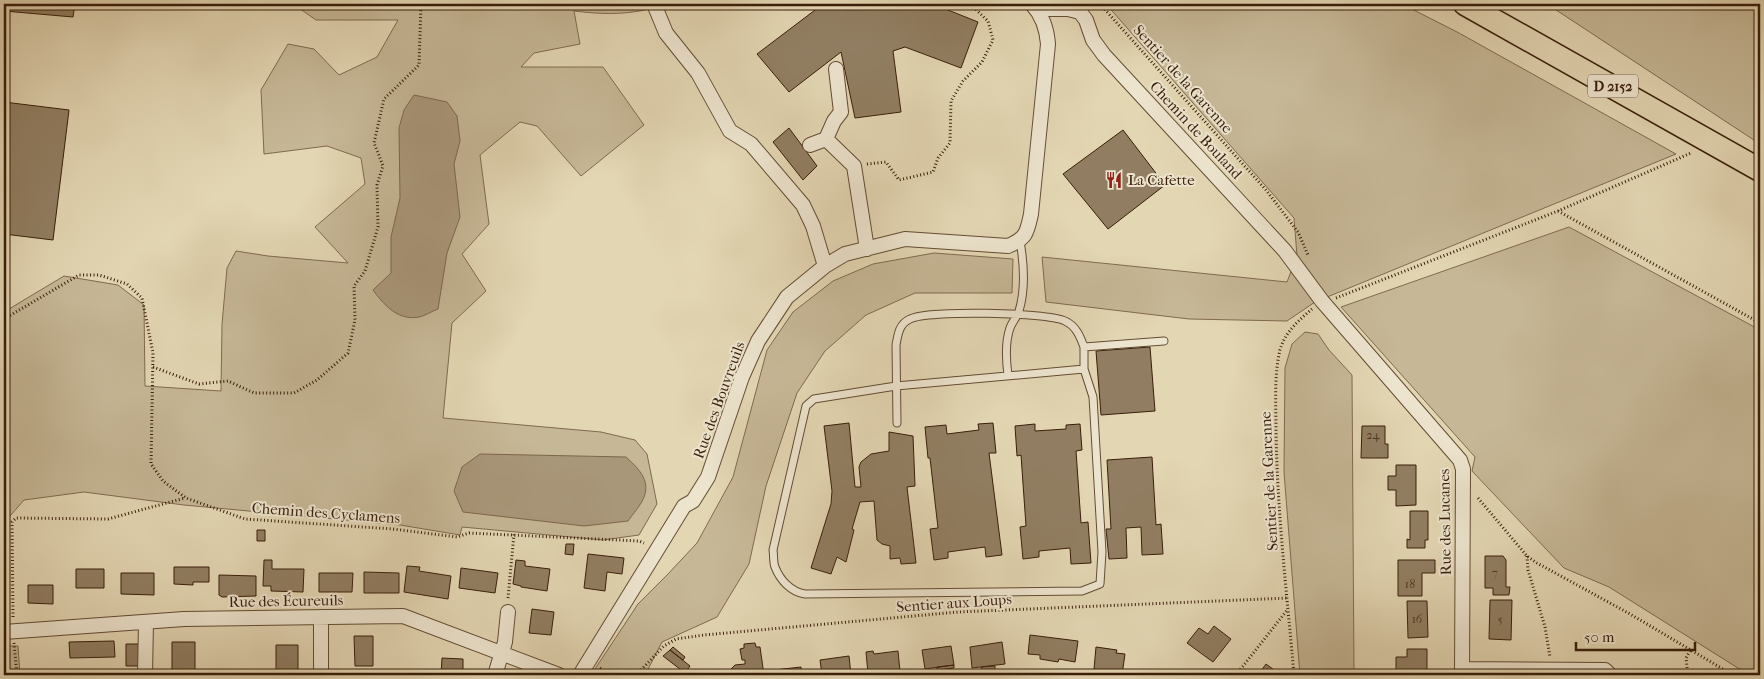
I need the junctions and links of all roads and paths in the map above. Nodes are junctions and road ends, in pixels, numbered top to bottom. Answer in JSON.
{"nodes":[{"id":1,"x":421,"y":4,"type":"edge"},
{"id":2,"x":654,"y":4,"type":"edge"},
{"id":3,"x":970,"y":4,"type":"edge"},
{"id":4,"x":1100,"y":4,"type":"edge"},
{"id":5,"x":1465,"y":4,"type":"edge"},
{"id":6,"x":1034,"y":6,"type":"edge"},
{"id":7,"x":836,"y":68,"type":"dead end"},
{"id":8,"x":826,"y":140,"type":"junction"},
{"id":9,"x":1712,"y":143,"type":"junction"},
{"id":10,"x":810,"y":145,"type":"dead end"},
{"id":11,"x":854,"y":166,"type":"junction"},
{"id":12,"x":1760,"y":170,"type":"edge"},
{"id":13,"x":1558,"y":211,"type":"junction"},
{"id":14,"x":1020,"y":241,"type":"junction"},
{"id":15,"x":1302,"y":242,"type":"dead end"},
{"id":16,"x":866,"y":249,"type":"junction"},
{"id":17,"x":825,"y":266,"type":"junction"},
{"id":18,"x":1323,"y":302,"type":"junction"},
{"id":19,"x":1019,"y":313,"type":"junction"},
{"id":20,"x":4,"y":318,"type":"edge"},
{"id":21,"x":1760,"y":323,"type":"edge"},
{"id":22,"x":1164,"y":341,"type":"dead end"},
{"id":23,"x":1084,"y":347,"type":"junction"},
{"id":24,"x":153,"y":367,"type":"junction"},
{"id":25,"x":1084,"y":369,"type":"junction"},
{"id":26,"x":1008,"y":375,"type":"junction"},
{"id":27,"x":896,"y":386,"type":"junction"},
{"id":28,"x":897,"y":424,"type":"dead end"},
{"id":29,"x":1463,"y":481,"type":"junction"},
{"id":30,"x":186,"y":498,"type":"junction"},
{"id":31,"x":514,"y":534,"type":"junction"},
{"id":32,"x":659,"y":548,"type":"junction"},
{"id":33,"x":1527,"y":556,"type":"junction"},
{"id":34,"x":1288,"y":598,"type":"junction"},
{"id":35,"x":1288,"y":608,"type":"junction"},
{"id":36,"x":508,"y":612,"type":"joint"},
{"id":37,"x":321,"y":617,"type":"junction"},
{"id":38,"x":146,"y":622,"type":"junction"},
{"id":39,"x":9,"y":632,"type":"edge"},
{"id":40,"x":1691,"y":649,"type":"junction"},
{"id":41,"x":500,"y":654,"type":"junction"},
{"id":42,"x":1553,"y":670,"type":"junction"},
{"id":43,"x":1462,"y":672,"type":"edge"},
{"id":44,"x":16,"y":675,"type":"edge"},
{"id":45,"x":145,"y":675,"type":"edge"},
{"id":46,"x":321,"y":675,"type":"edge"},
{"id":47,"x":495,"y":675,"type":"edge"},
{"id":48,"x":559,"y":675,"type":"edge"},
{"id":49,"x":580,"y":675,"type":"edge"},
{"id":50,"x":636,"y":675,"type":"edge"},
{"id":51,"x":1236,"y":675,"type":"edge"},
{"id":52,"x":1294,"y":675,"type":"edge"},
{"id":53,"x":1610,"y":675,"type":"edge"},
{"id":54,"x":1688,"y":675,"type":"edge"},
{"id":55,"x":1733,"y":675,"type":"edge"}],
"edges":[{"from":1,"to":24,"type":"path"},
{"from":2,"to":17,"type":"street"},
{"from":3,"to":11,"type":"path"},
{"from":4,"to":15,"type":"path","name":"Sentier de la Garenne"},
{"from":5,"to":9,"type":"main road","number":"D 2152"},
{"from":6,"to":14,"type":"street"},
{"from":6,"to":18,"type":"street","name":"Chemin de Bouland"},
{"from":7,"to":8,"type":"street"},
{"from":8,"to":10,"type":"street"},
{"from":8,"to":11,"type":"street"},
{"from":9,"to":12,"type":"main road","number":"D 2152"},
{"from":9,"to":13,"type":"path","name":"Sentier de la Garenne"},
{"from":11,"to":16,"type":"street"},
{"from":13,"to":18,"type":"path","name":"Sentier de la Garenne"},
{"from":13,"to":21,"type":"path"},
{"from":14,"to":16,"type":"street","name":"Rue des Bouvreuils"},
{"from":14,"to":19,"type":"lane"},
{"from":16,"to":17,"type":"street","name":"Rue des Bouvreuils"},
{"from":17,"to":32,"type":"street","name":"Rue des Bouvreuils"},
{"from":18,"to":29,"type":"street","name":"Rue des Lucanes"},
{"from":18,"to":34,"type":"path","name":"Sentier de la Garenne"},
{"from":19,"to":23,"type":"lane"},
{"from":19,"to":26,"type":"lane"},
{"from":19,"to":27,"type":"lane"},
{"from":20,"to":24,"type":"path","name":"Chemin des Cyclamens"},
{"from":22,"to":23,"type":"lane"},
{"from":23,"to":25,"type":"lane"},
{"from":24,"to":30,"type":"path","name":"Chemin des Cyclamens"},
{"from":25,"to":26,"type":"lane"},
{"from":25,"to":27,"type":"lane"},
{"from":26,"to":27,"type":"lane"},
{"from":27,"to":28,"type":"lane"},
{"from":29,"to":33,"type":"path"},
{"from":29,"to":43,"type":"street","name":"Rue des Lucanes"},
{"from":30,"to":31,"type":"path","name":"Chemin des Cyclamens"},
{"from":30,"to":39,"type":"path"},
{"from":31,"to":32,"type":"path","name":"Chemin des Cyclamens"},
{"from":31,"to":36,"type":"path"},
{"from":32,"to":49,"type":"street","name":"Rue des Bouvreuils"},
{"from":33,"to":40,"type":"path"},
{"from":33,"to":42,"type":"path"},
{"from":34,"to":35,"type":"path","name":"Sentier de la Garenne"},
{"from":34,"to":50,"type":"path","name":"Sentier aux Loups"},
{"from":35,"to":51,"type":"path"},
{"from":35,"to":52,"type":"path","name":"Sentier de la Garenne"},
{"from":36,"to":41,"type":"street"},
{"from":37,"to":38,"type":"street","name":"Rue des Écureuils"},
{"from":37,"to":41,"type":"street","name":"Rue des Écureuils"},
{"from":37,"to":46,"type":"street"},
{"from":38,"to":39,"type":"street","name":"Rue des Écureuils"},
{"from":38,"to":45,"type":"street"},
{"from":39,"to":44,"type":"path"},
{"from":40,"to":54,"type":"path"},
{"from":40,"to":55,"type":"path"},
{"from":41,"to":47,"type":"street"},
{"from":41,"to":48,"type":"street","name":"Rue des Écureuils"},
{"from":42,"to":43,"type":"street"},
{"from":42,"to":53,"type":"street"}]}
